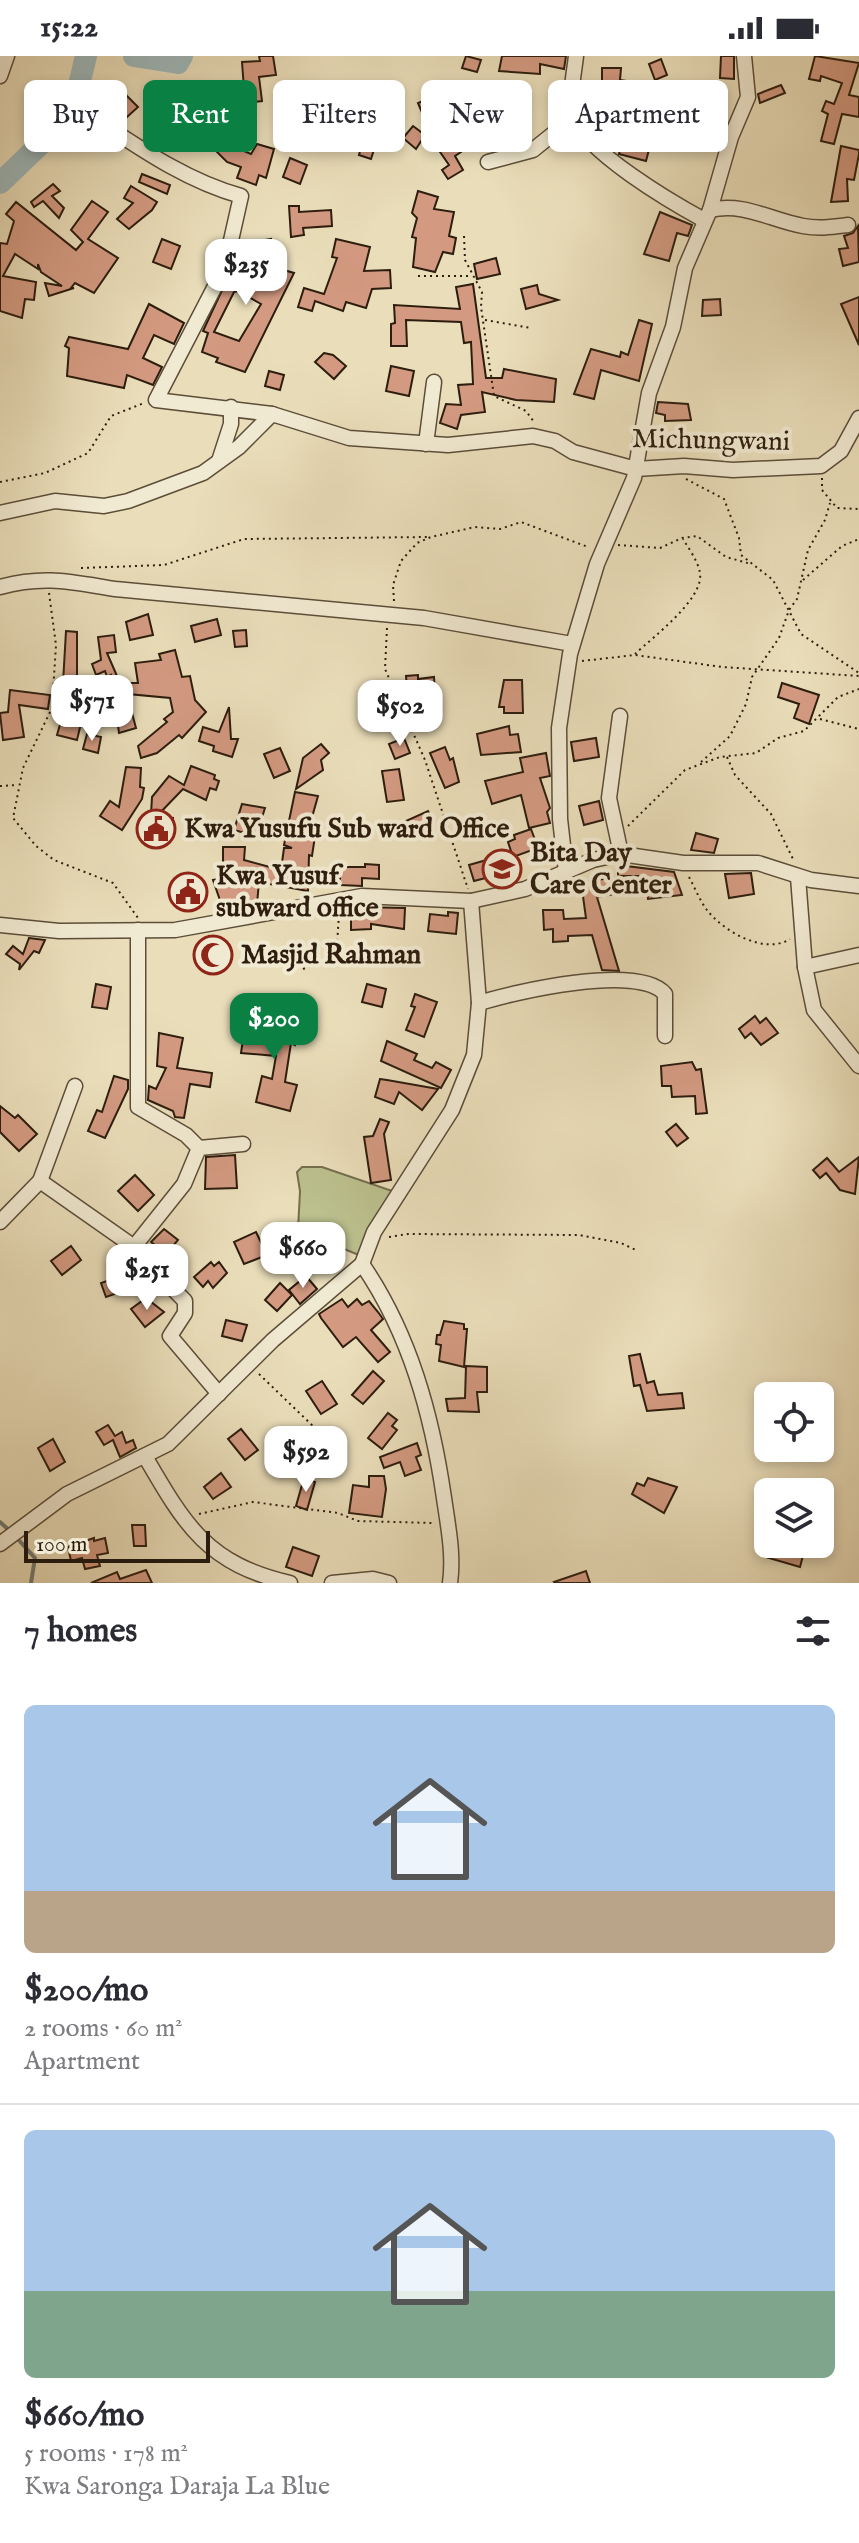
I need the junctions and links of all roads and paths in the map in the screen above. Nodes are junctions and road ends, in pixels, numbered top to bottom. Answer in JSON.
{"nodes":[{"id":1,"x":7,"y":56,"type":"edge"},
{"id":2,"x":576,"y":56,"type":"edge"},
{"id":3,"x":744,"y":56,"type":"edge"},
{"id":4,"x":0,"y":76,"type":"edge"},
{"id":5,"x":575,"y":80,"type":"edge"},
{"id":6,"x":548,"y":138,"type":"edge"},
{"id":7,"x":127,"y":140,"type":"edge"},
{"id":8,"x":601,"y":152,"type":"edge"},
{"id":9,"x":488,"y":162,"type":"dead end"},
{"id":10,"x":707,"y":215,"type":"junction"},
{"id":11,"x":848,"y":225,"type":"dead end"},
{"id":12,"x":464,"y":236,"type":"dead end"},
{"id":13,"x":418,"y":276,"type":"dead end"},
{"id":14,"x":473,"y":276,"type":"junction"},
{"id":15,"x":483,"y":319,"type":"junction"},
{"id":16,"x":531,"y":328,"type":"dead end"},
{"id":17,"x":434,"y":382,"type":"dead end"},
{"id":18,"x":156,"y":400,"type":"junction"},
{"id":19,"x":231,"y":407,"type":"junction"},
{"id":20,"x":272,"y":414,"type":"junction"},
{"id":21,"x":859,"y":418,"type":"edge"},
{"id":22,"x":533,"y":436,"type":"junction"},
{"id":23,"x":426,"y":444,"type":"junction"},
{"id":24,"x":219,"y":461,"type":"junction"},
{"id":25,"x":828,"y":462,"type":"junction"},
{"id":26,"x":675,"y":467,"type":"junction"},
{"id":27,"x":636,"y":469,"type":"junction"},
{"id":28,"x":0,"y":482,"type":"edge"},
{"id":29,"x":830,"y":503,"type":"junction"},
{"id":30,"x":859,"y":509,"type":"edge"},
{"id":31,"x":0,"y":513,"type":"edge"},
{"id":32,"x":431,"y":537,"type":"junction"},
{"id":33,"x":682,"y":538,"type":"junction"},
{"id":34,"x":859,"y":539,"type":"edge"},
{"id":35,"x":605,"y":549,"type":"junction"},
{"id":36,"x":751,"y":564,"type":"junction"},
{"id":37,"x":45,"y":579,"type":"junction"},
{"id":38,"x":70,"y":581,"type":"junction"},
{"id":39,"x":802,"y":581,"type":"junction"},
{"id":40,"x":0,"y":587,"type":"edge"},
{"id":41,"x":789,"y":610,"type":"junction"},
{"id":42,"x":394,"y":615,"type":"junction"},
{"id":43,"x":572,"y":644,"type":"junction"},
{"id":44,"x":635,"y":655,"type":"junction"},
{"id":45,"x":569,"y":663,"type":"junction"},
{"id":46,"x":756,"y":669,"type":"junction"},
{"id":47,"x":859,"y":674,"type":"edge"},
{"id":48,"x":859,"y":689,"type":"edge"},
{"id":49,"x":620,"y":716,"type":"dead end"},
{"id":50,"x":819,"y":719,"type":"junction"},
{"id":51,"x":859,"y":729,"type":"edge"},
{"id":52,"x":726,"y":756,"type":"junction"},
{"id":53,"x":701,"y":762,"type":"junction"},
{"id":54,"x":19,"y":785,"type":"junction"},
{"id":55,"x":0,"y":786,"type":"edge"},
{"id":56,"x":618,"y":837,"type":"junction"},
{"id":57,"x":621,"y":854,"type":"junction"},
{"id":58,"x":683,"y":863,"type":"junction"},
{"id":59,"x":566,"y":872,"type":"junction"},
{"id":60,"x":800,"y":877,"type":"junction"},
{"id":61,"x":859,"y":886,"type":"edge"},
{"id":62,"x":471,"y":901,"type":"junction"},
{"id":63,"x":336,"y":902,"type":"junction"},
{"id":64,"x":0,"y":925,"type":"edge"},
{"id":65,"x":802,"y":927,"type":"junction"},
{"id":66,"x":141,"y":930,"type":"junction"},
{"id":67,"x":859,"y":955,"type":"edge"},
{"id":68,"x":805,"y":967,"type":"junction"},
{"id":69,"x":303,"y":969,"type":"dead end"},
{"id":70,"x":479,"y":1003,"type":"junction"},
{"id":71,"x":665,"y":1036,"type":"dead end"},
{"id":72,"x":859,"y":1066,"type":"edge"},
{"id":73,"x":75,"y":1086,"type":"dead end"},
{"id":74,"x":243,"y":1144,"type":"dead end"},
{"id":75,"x":199,"y":1148,"type":"junction"},
{"id":76,"x":40,"y":1181,"type":"junction"},
{"id":77,"x":0,"y":1222,"type":"edge"},
{"id":78,"x":372,"y":1240,"type":"junction"},
{"id":79,"x":133,"y":1248,"type":"junction"},
{"id":80,"x":638,"y":1251,"type":"dead end"},
{"id":81,"x":362,"y":1264,"type":"junction"},
{"id":82,"x":249,"y":1365,"type":"junction"},
{"id":83,"x":219,"y":1394,"type":"junction"},
{"id":84,"x":342,"y":1454,"type":"dead end"},
{"id":85,"x":146,"y":1458,"type":"junction"},
{"id":86,"x":182,"y":1518,"type":"junction"},
{"id":87,"x":448,"y":1524,"type":"junction"},
{"id":88,"x":0,"y":1544,"type":"edge"},
{"id":89,"x":290,"y":1583,"type":"edge"},
{"id":90,"x":332,"y":1583,"type":"edge"},
{"id":91,"x":389,"y":1583,"type":"edge"},
{"id":92,"x":450,"y":1583,"type":"edge"}],
"edges":[{"from":1,"to":4,"type":"street"},
{"from":2,"to":5,"type":"street"},
{"from":3,"to":10,"type":"street"},
{"from":6,"to":9,"type":"street"},
{"from":7,"to":18,"type":"street"},
{"from":8,"to":10,"type":"street"},
{"from":10,"to":11,"type":"street"},
{"from":10,"to":27,"type":"street"},
{"from":12,"to":14,"type":"path"},
{"from":13,"to":14,"type":"path"},
{"from":14,"to":15,"type":"path"},
{"from":15,"to":16,"type":"path"},
{"from":15,"to":22,"type":"path"},
{"from":17,"to":23,"type":"street"},
{"from":18,"to":19,"type":"street","name":"Michungwani"},
{"from":18,"to":28,"type":"path"},
{"from":19,"to":20,"type":"street","name":"Michungwani"},
{"from":19,"to":24,"type":"street"},
{"from":20,"to":23,"type":"street","name":"Michungwani"},
{"from":20,"to":24,"type":"street"},
{"from":21,"to":25,"type":"street","name":"Michungwani"},
{"from":22,"to":23,"type":"street","name":"Michungwani"},
{"from":22,"to":27,"type":"street","name":"Michungwani"},
{"from":24,"to":31,"type":"street"},
{"from":25,"to":26,"type":"street","name":"Michungwani"},
{"from":25,"to":29,"type":"path"},
{"from":26,"to":27,"type":"street","name":"Michungwani"},
{"from":26,"to":36,"type":"path"},
{"from":27,"to":35,"type":"street"},
{"from":29,"to":30,"type":"path"},
{"from":29,"to":39,"type":"path"},
{"from":32,"to":35,"type":"path"},
{"from":32,"to":38,"type":"path"},
{"from":32,"to":42,"type":"path"},
{"from":33,"to":35,"type":"path"},
{"from":33,"to":36,"type":"path"},
{"from":33,"to":44,"type":"path"},
{"from":34,"to":39,"type":"path"},
{"from":35,"to":43,"type":"street"},
{"from":36,"to":41,"type":"path"},
{"from":37,"to":38,"type":"street"},
{"from":37,"to":40,"type":"street"},
{"from":37,"to":54,"type":"path"},
{"from":38,"to":42,"type":"street"},
{"from":39,"to":41,"type":"path"},
{"from":41,"to":46,"type":"path"},
{"from":41,"to":47,"type":"path"},
{"from":42,"to":43,"type":"street"},
{"from":42,"to":62,"type":"path"},
{"from":43,"to":45,"type":"street"},
{"from":44,"to":45,"type":"path"},
{"from":44,"to":46,"type":"path"},
{"from":45,"to":59,"type":"street"},
{"from":46,"to":47,"type":"path"},
{"from":46,"to":53,"type":"path"},
{"from":48,"to":50,"type":"path"},
{"from":49,"to":56,"type":"street"},
{"from":50,"to":51,"type":"path"},
{"from":50,"to":52,"type":"path"},
{"from":52,"to":53,"type":"path"},
{"from":52,"to":60,"type":"path"},
{"from":53,"to":56,"type":"path"},
{"from":54,"to":55,"type":"path"},
{"from":54,"to":66,"type":"path"},
{"from":56,"to":57,"type":"street"},
{"from":57,"to":58,"type":"street"},
{"from":57,"to":59,"type":"street"},
{"from":58,"to":60,"type":"street"},
{"from":58,"to":65,"type":"path"},
{"from":59,"to":62,"type":"street"},
{"from":60,"to":61,"type":"street"},
{"from":60,"to":65,"type":"street"},
{"from":62,"to":63,"type":"street"},
{"from":62,"to":70,"type":"street"},
{"from":63,"to":66,"type":"street"},
{"from":63,"to":69,"type":"path"},
{"from":64,"to":66,"type":"street"},
{"from":65,"to":68,"type":"street"},
{"from":66,"to":75,"type":"street"},
{"from":67,"to":68,"type":"street"},
{"from":68,"to":72,"type":"street"},
{"from":70,"to":71,"type":"street"},
{"from":70,"to":78,"type":"street"},
{"from":73,"to":76,"type":"street"},
{"from":74,"to":75,"type":"street"},
{"from":75,"to":79,"type":"street"},
{"from":76,"to":77,"type":"street"},
{"from":76,"to":79,"type":"street"},
{"from":78,"to":80,"type":"path"},
{"from":78,"to":81,"type":"street"},
{"from":79,"to":83,"type":"street"},
{"from":81,"to":82,"type":"street"},
{"from":81,"to":87,"type":"street"},
{"from":82,"to":83,"type":"street"},
{"from":82,"to":84,"type":"path"},
{"from":83,"to":85,"type":"street"},
{"from":85,"to":86,"type":"street"},
{"from":85,"to":88,"type":"street"},
{"from":86,"to":87,"type":"path"},
{"from":86,"to":89,"type":"street"},
{"from":87,"to":92,"type":"street"},
{"from":90,"to":91,"type":"street"}]}
